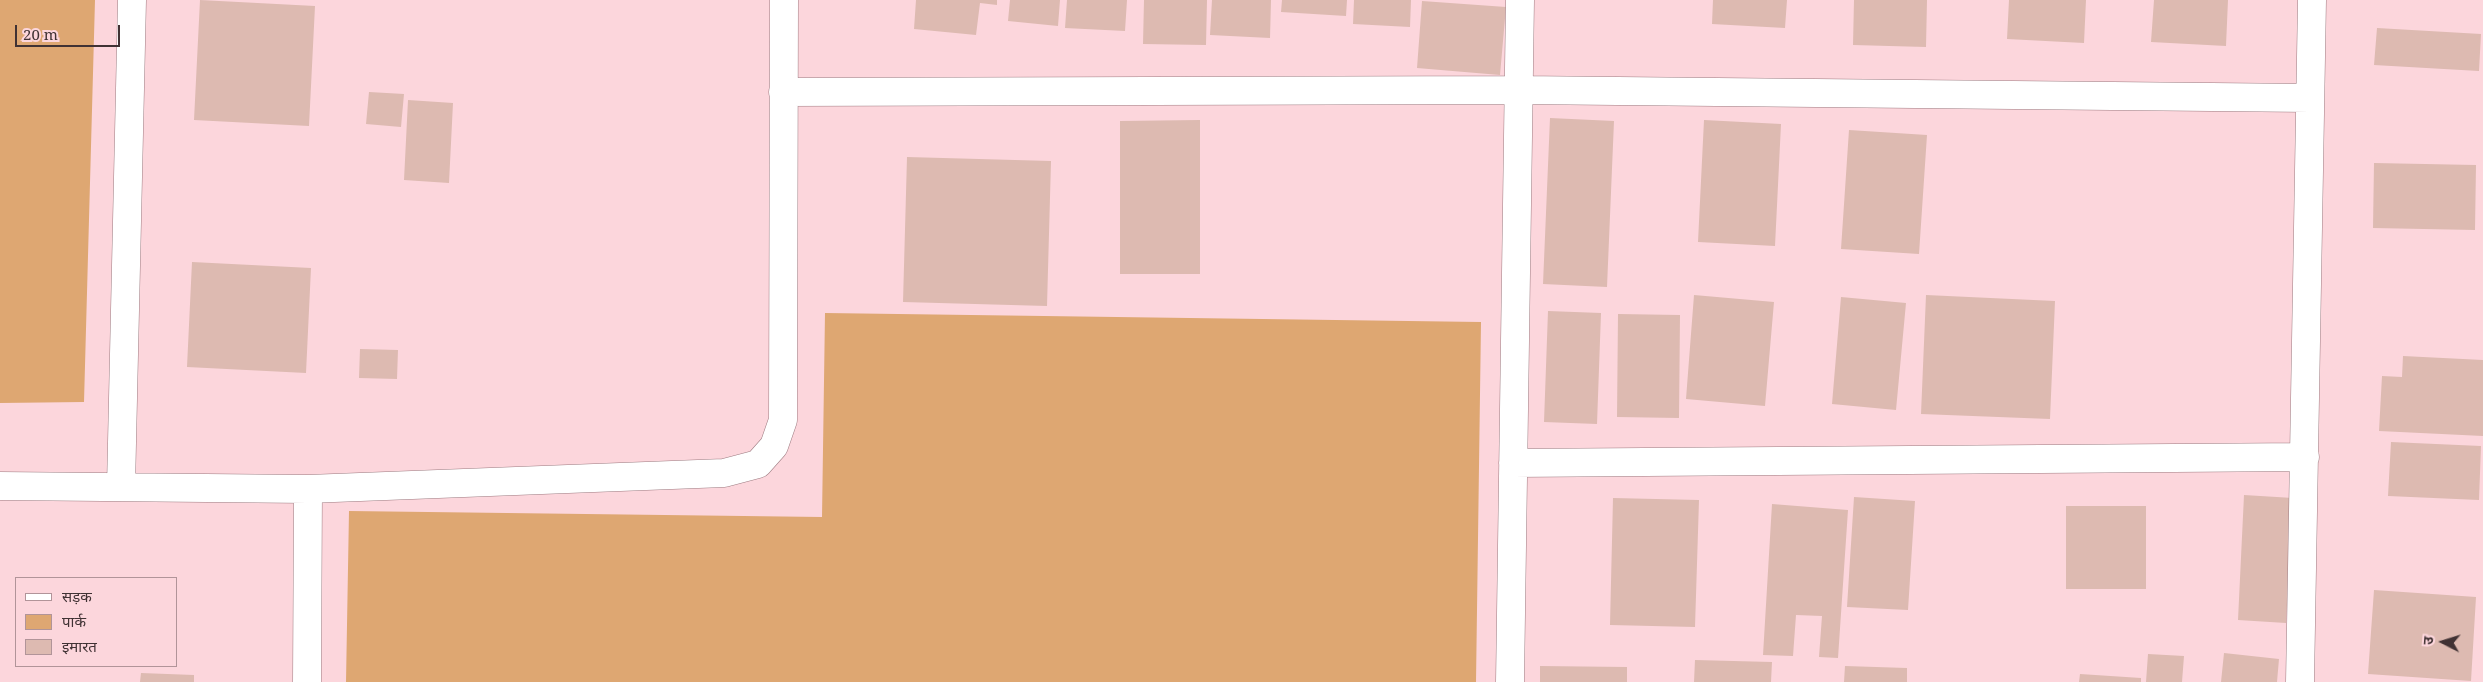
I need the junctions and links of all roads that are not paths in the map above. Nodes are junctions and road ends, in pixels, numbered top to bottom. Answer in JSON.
{"nodes":[{"id":1,"x":132,"y":0,"type":"edge"},
{"id":2,"x":784,"y":0,"type":"edge"},
{"id":3,"x":1520,"y":0,"type":"edge"},
{"id":4,"x":2312,"y":0,"type":"edge"},
{"id":5,"x":1519,"y":90,"type":"junction"},
{"id":6,"x":783,"y":92,"type":"junction"},
{"id":7,"x":2310,"y":98,"type":"junction"},
{"id":8,"x":2305,"y":458,"type":"junction"},
{"id":9,"x":1513,"y":463,"type":"junction"},
{"id":10,"x":0,"y":486,"type":"edge"},
{"id":11,"x":121,"y":487,"type":"junction"},
{"id":12,"x":308,"y":489,"type":"junction"},
{"id":13,"x":307,"y":682,"type":"edge"},
{"id":14,"x":1510,"y":682,"type":"edge"},
{"id":15,"x":2300,"y":682,"type":"edge"}],
"edges":[{"from":1,"to":11,"type":"street"},
{"from":2,"to":6,"type":"street"},
{"from":3,"to":5,"type":"street"},
{"from":4,"to":7,"type":"street"},
{"from":5,"to":6,"type":"street"},
{"from":5,"to":7,"type":"street"},
{"from":5,"to":9,"type":"street"},
{"from":6,"to":12,"type":"street"},
{"from":7,"to":8,"type":"street"},
{"from":8,"to":9,"type":"street"},
{"from":8,"to":15,"type":"street"},
{"from":9,"to":14,"type":"street"},
{"from":10,"to":11,"type":"street"},
{"from":11,"to":12,"type":"street"},
{"from":12,"to":13,"type":"street"}]}
